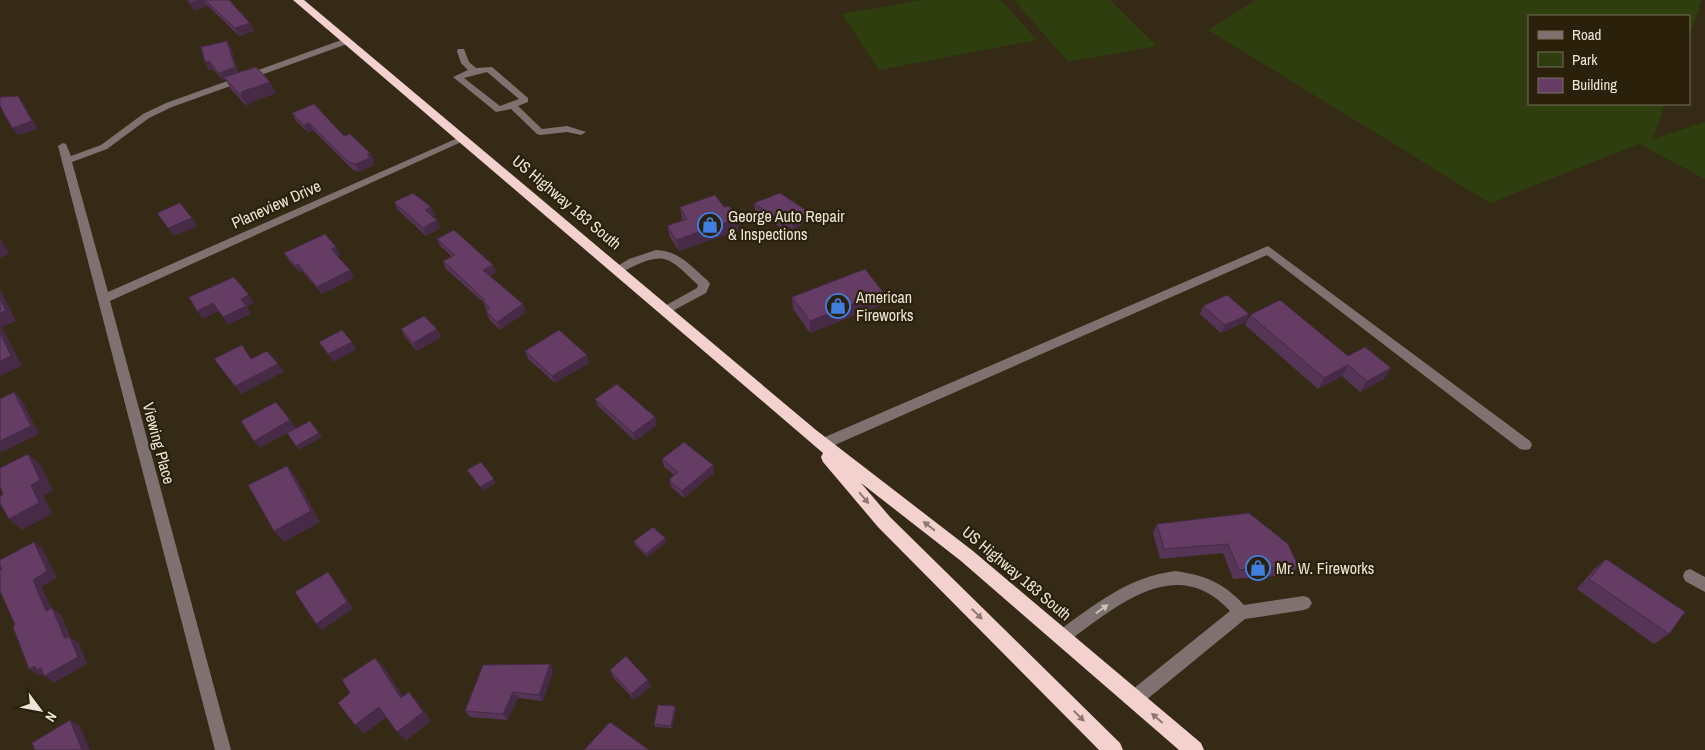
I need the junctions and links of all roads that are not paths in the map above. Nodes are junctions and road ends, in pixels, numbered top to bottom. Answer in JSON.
{"nodes":[{"id":1,"x":298,"y":0,"type":"edge"},
{"id":2,"x":347,"y":41,"type":"junction"},
{"id":3,"x":461,"y":51,"type":"dead end"},
{"id":4,"x":474,"y":71,"type":"junction"},
{"id":5,"x":512,"y":105,"type":"junction"},
{"id":6,"x":581,"y":132,"type":"dead end"},
{"id":7,"x":462,"y":139,"type":"junction"},
{"id":8,"x":62,"y":146,"type":"dead end"},
{"id":9,"x":66,"y":161,"type":"junction"},
{"id":10,"x":617,"y":270,"type":"junction"},
{"id":11,"x":103,"y":299,"type":"junction"},
{"id":12,"x":665,"y":311,"type":"junction"},
{"id":13,"x":817,"y":439,"type":"junction"},
{"id":14,"x":1525,"y":445,"type":"dead end"},
{"id":15,"x":1690,"y":576,"type":"dead end"},
{"id":16,"x":1705,"y":585,"type":"edge"},
{"id":17,"x":1304,"y":603,"type":"dead end"},
{"id":18,"x":1241,"y":612,"type":"junction"},
{"id":19,"x":1062,"y":637,"type":"junction"},
{"id":20,"x":1134,"y":699,"type":"junction"},
{"id":21,"x":223,"y":750,"type":"edge"},
{"id":22,"x":1113,"y":750,"type":"edge"},
{"id":23,"x":1194,"y":750,"type":"edge"}],
"edges":[{"from":1,"to":2,"type":"highway","name":"US Highway 183 South"},
{"from":2,"to":7,"type":"highway","name":"US Highway 183 South"},
{"from":2,"to":9,"type":"street"},
{"from":3,"to":4,"type":"street"},
{"from":4,"to":5,"type":"street"},
{"from":4,"to":5,"type":"street"},
{"from":5,"to":6,"type":"street"},
{"from":7,"to":10,"type":"highway","name":"US Highway 183 South"},
{"from":7,"to":11,"type":"street","name":"Planeview Drive"},
{"from":8,"to":9,"type":"street","name":"Viewing Place"},
{"from":9,"to":11,"type":"street","name":"Viewing Place"},
{"from":10,"to":12,"type":"highway","name":"US Highway 183 South"},
{"from":10,"to":12,"type":"street"},
{"from":11,"to":21,"type":"street","name":"Viewing Place"},
{"from":12,"to":13,"type":"highway","name":"US Highway 183 South"},
{"from":13,"to":14,"type":"street"},
{"from":19,"to":13,"type":"highway","name":"US Highway 183 South","one_way":true},
{"from":13,"to":22,"type":"highway","name":"US Highway 183 South","one_way":true},
{"from":15,"to":16,"type":"street"},
{"from":17,"to":18,"type":"street"},
{"from":19,"to":18,"type":"street","one_way":true},
{"from":18,"to":20,"type":"street"},
{"from":19,"to":20,"type":"highway","name":"US Highway 183 South"},
{"from":23,"to":20,"type":"highway","name":"US Highway 183 South","one_way":true}]}
